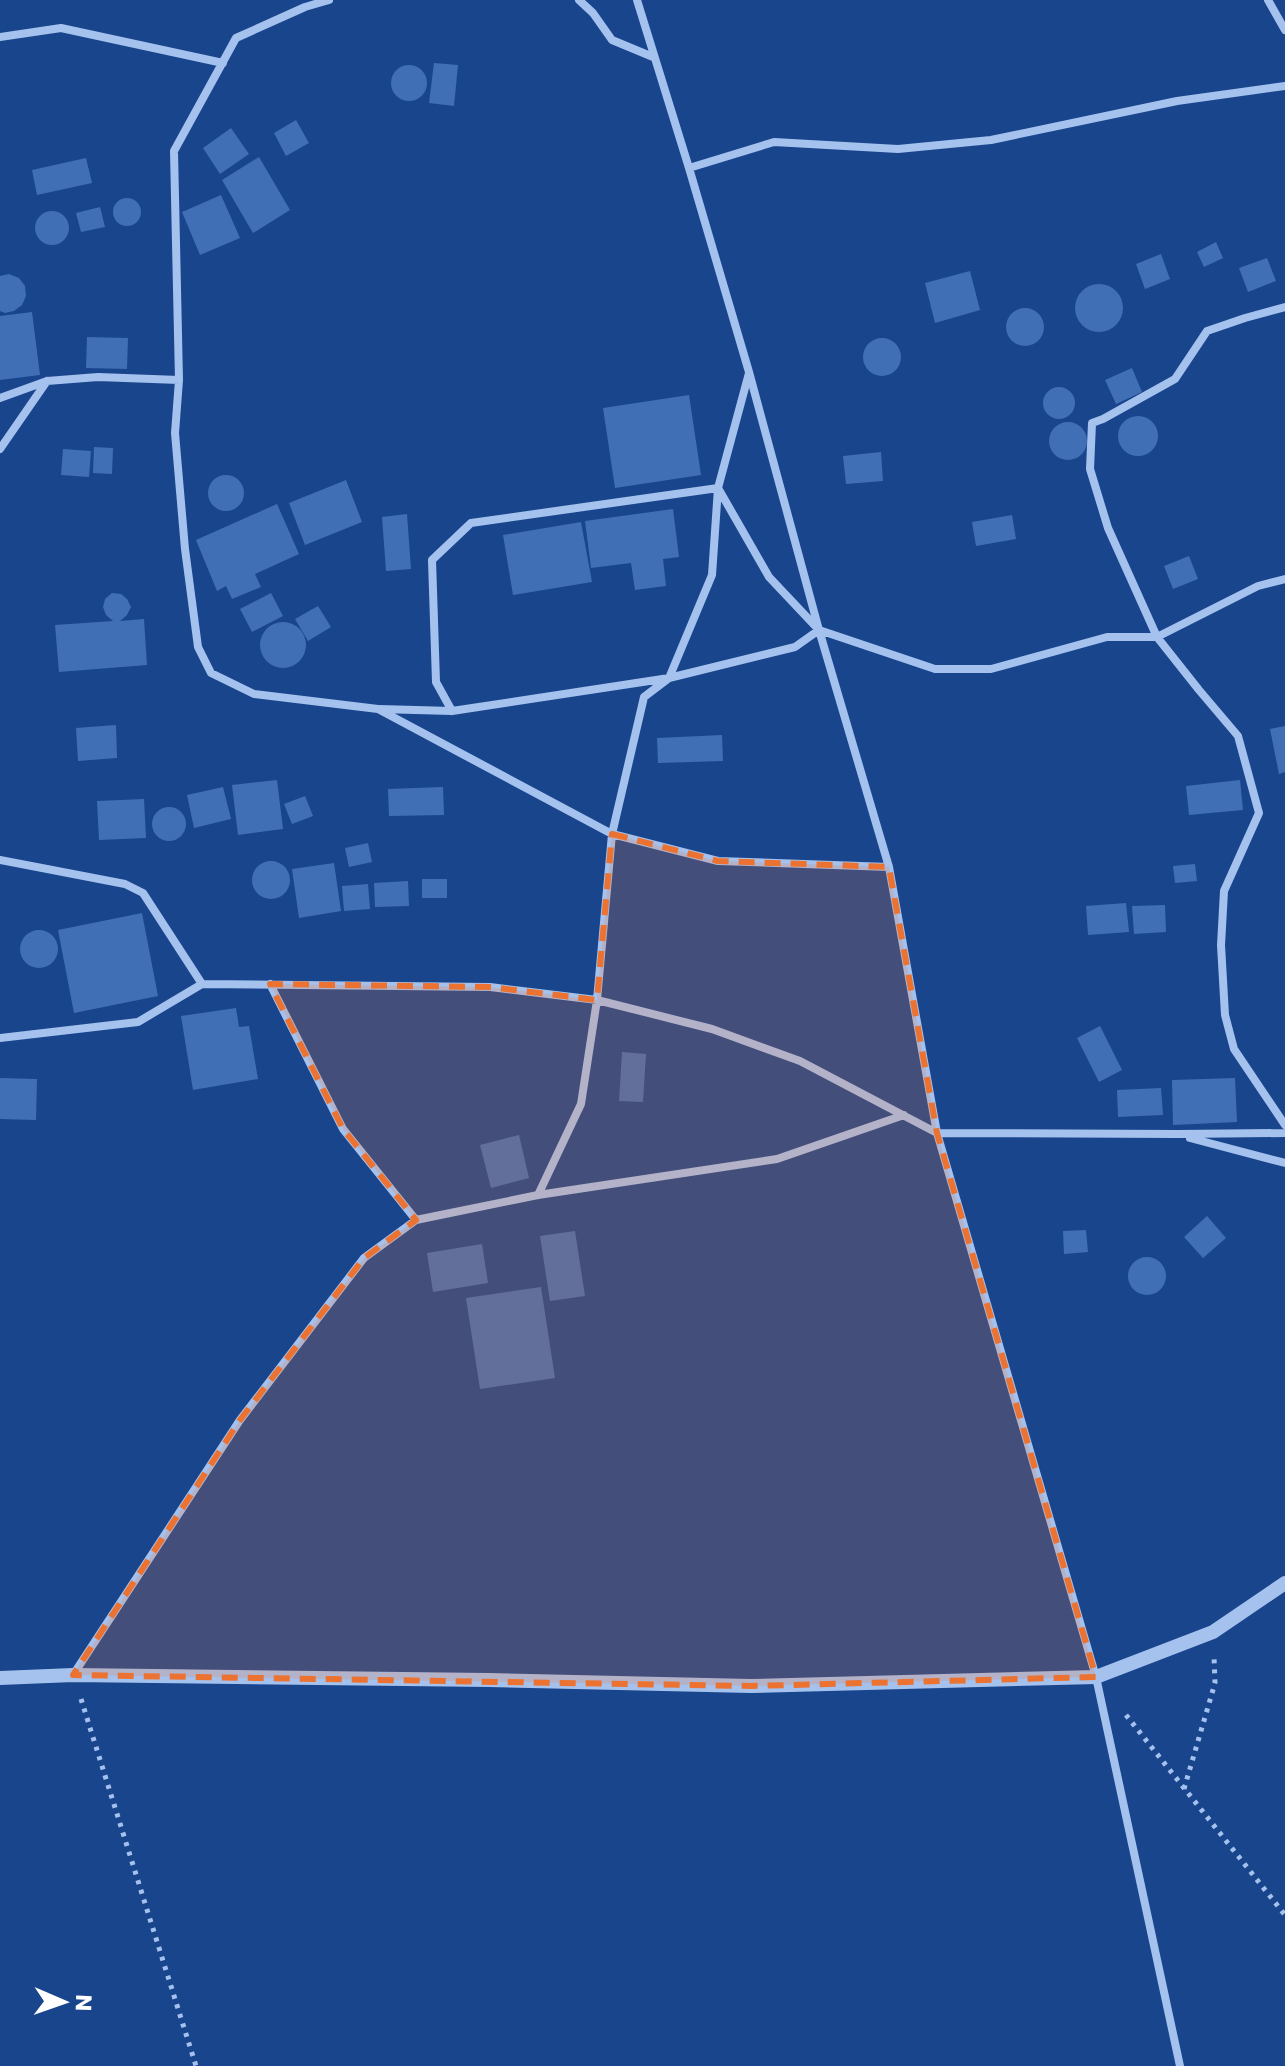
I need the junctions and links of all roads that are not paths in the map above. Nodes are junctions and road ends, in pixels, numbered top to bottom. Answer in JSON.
{"nodes":[{"id":1,"x":329,"y":0,"type":"edge"},
{"id":2,"x":579,"y":0,"type":"edge"},
{"id":3,"x":637,"y":0,"type":"edge"},
{"id":4,"x":1268,"y":0,"type":"edge"},
{"id":5,"x":1285,"y":30,"type":"edge"},
{"id":6,"x":0,"y":37,"type":"edge"},
{"id":7,"x":653,"y":57,"type":"junction"},
{"id":8,"x":223,"y":63,"type":"junction"},
{"id":9,"x":1285,"y":86,"type":"edge"},
{"id":10,"x":689,"y":168,"type":"junction"},
{"id":11,"x":1285,"y":307,"type":"edge"},
{"id":12,"x":749,"y":372,"type":"junction"},
{"id":13,"x":179,"y":380,"type":"junction"},
{"id":14,"x":47,"y":381,"type":"junction"},
{"id":15,"x":0,"y":398,"type":"edge"},
{"id":16,"x":0,"y":449,"type":"edge"},
{"id":17,"x":718,"y":488,"type":"junction"},
{"id":18,"x":1285,"y":579,"type":"edge"},
{"id":19,"x":819,"y":630,"type":"junction"},
{"id":20,"x":1157,"y":637,"type":"junction"},
{"id":21,"x":669,"y":678,"type":"junction"},
{"id":22,"x":378,"y":709,"type":"junction"},
{"id":23,"x":452,"y":711,"type":"junction"},
{"id":24,"x":612,"y":834,"type":"junction"},
{"id":25,"x":0,"y":860,"type":"edge"},
{"id":26,"x":889,"y":867,"type":"junction"},
{"id":27,"x":202,"y":984,"type":"junction"},
{"id":28,"x":270,"y":984,"type":"junction"},
{"id":29,"x":597,"y":1000,"type":"junction"},
{"id":30,"x":0,"y":1038,"type":"edge"},
{"id":31,"x":904,"y":1115,"type":"junction"},
{"id":32,"x":1285,"y":1125,"type":"edge"},
{"id":33,"x":937,"y":1133,"type":"junction"},
{"id":34,"x":1285,"y":1133,"type":"edge"},
{"id":35,"x":1178,"y":1134,"type":"junction"},
{"id":36,"x":1285,"y":1163,"type":"edge"},
{"id":37,"x":538,"y":1195,"type":"junction"},
{"id":38,"x":416,"y":1220,"type":"junction"},
{"id":39,"x":1285,"y":1583,"type":"edge"},
{"id":40,"x":73,"y":1675,"type":"junction"},
{"id":41,"x":1096,"y":1677,"type":"junction"},
{"id":42,"x":0,"y":1678,"type":"edge"},
{"id":43,"x":1180,"y":2066,"type":"edge"}],
"edges":[{"from":1,"to":8,"type":"street"},
{"from":2,"to":7,"type":"street"},
{"from":3,"to":7,"type":"street"},
{"from":4,"to":5,"type":"street"},
{"from":6,"to":8,"type":"street"},
{"from":7,"to":10,"type":"street"},
{"from":8,"to":13,"type":"street"},
{"from":9,"to":10,"type":"street"},
{"from":10,"to":12,"type":"street"},
{"from":11,"to":20,"type":"street"},
{"from":12,"to":17,"type":"street"},
{"from":12,"to":19,"type":"street"},
{"from":13,"to":14,"type":"street"},
{"from":13,"to":22,"type":"street"},
{"from":14,"to":15,"type":"street"},
{"from":14,"to":16,"type":"street"},
{"from":17,"to":19,"type":"street"},
{"from":17,"to":21,"type":"street"},
{"from":17,"to":23,"type":"street"},
{"from":18,"to":20,"type":"street"},
{"from":19,"to":20,"type":"street"},
{"from":19,"to":21,"type":"street"},
{"from":19,"to":26,"type":"street"},
{"from":20,"to":32,"type":"street"},
{"from":21,"to":23,"type":"street"},
{"from":21,"to":24,"type":"street"},
{"from":22,"to":23,"type":"street"},
{"from":22,"to":24,"type":"street"},
{"from":24,"to":26,"type":"street"},
{"from":24,"to":29,"type":"street"},
{"from":25,"to":27,"type":"street"},
{"from":26,"to":33,"type":"street"},
{"from":27,"to":28,"type":"street"},
{"from":27,"to":30,"type":"street"},
{"from":28,"to":29,"type":"street"},
{"from":28,"to":38,"type":"street"},
{"from":29,"to":31,"type":"street"},
{"from":29,"to":37,"type":"street"},
{"from":31,"to":33,"type":"street"},
{"from":31,"to":37,"type":"street"},
{"from":33,"to":35,"type":"street"},
{"from":33,"to":41,"type":"street"},
{"from":34,"to":35,"type":"street"},
{"from":35,"to":36,"type":"street"},
{"from":37,"to":38,"type":"street"},
{"from":38,"to":40,"type":"street"},
{"from":39,"to":41,"type":"street"},
{"from":40,"to":41,"type":"street"},
{"from":40,"to":42,"type":"street"},
{"from":41,"to":43,"type":"street"}]}
